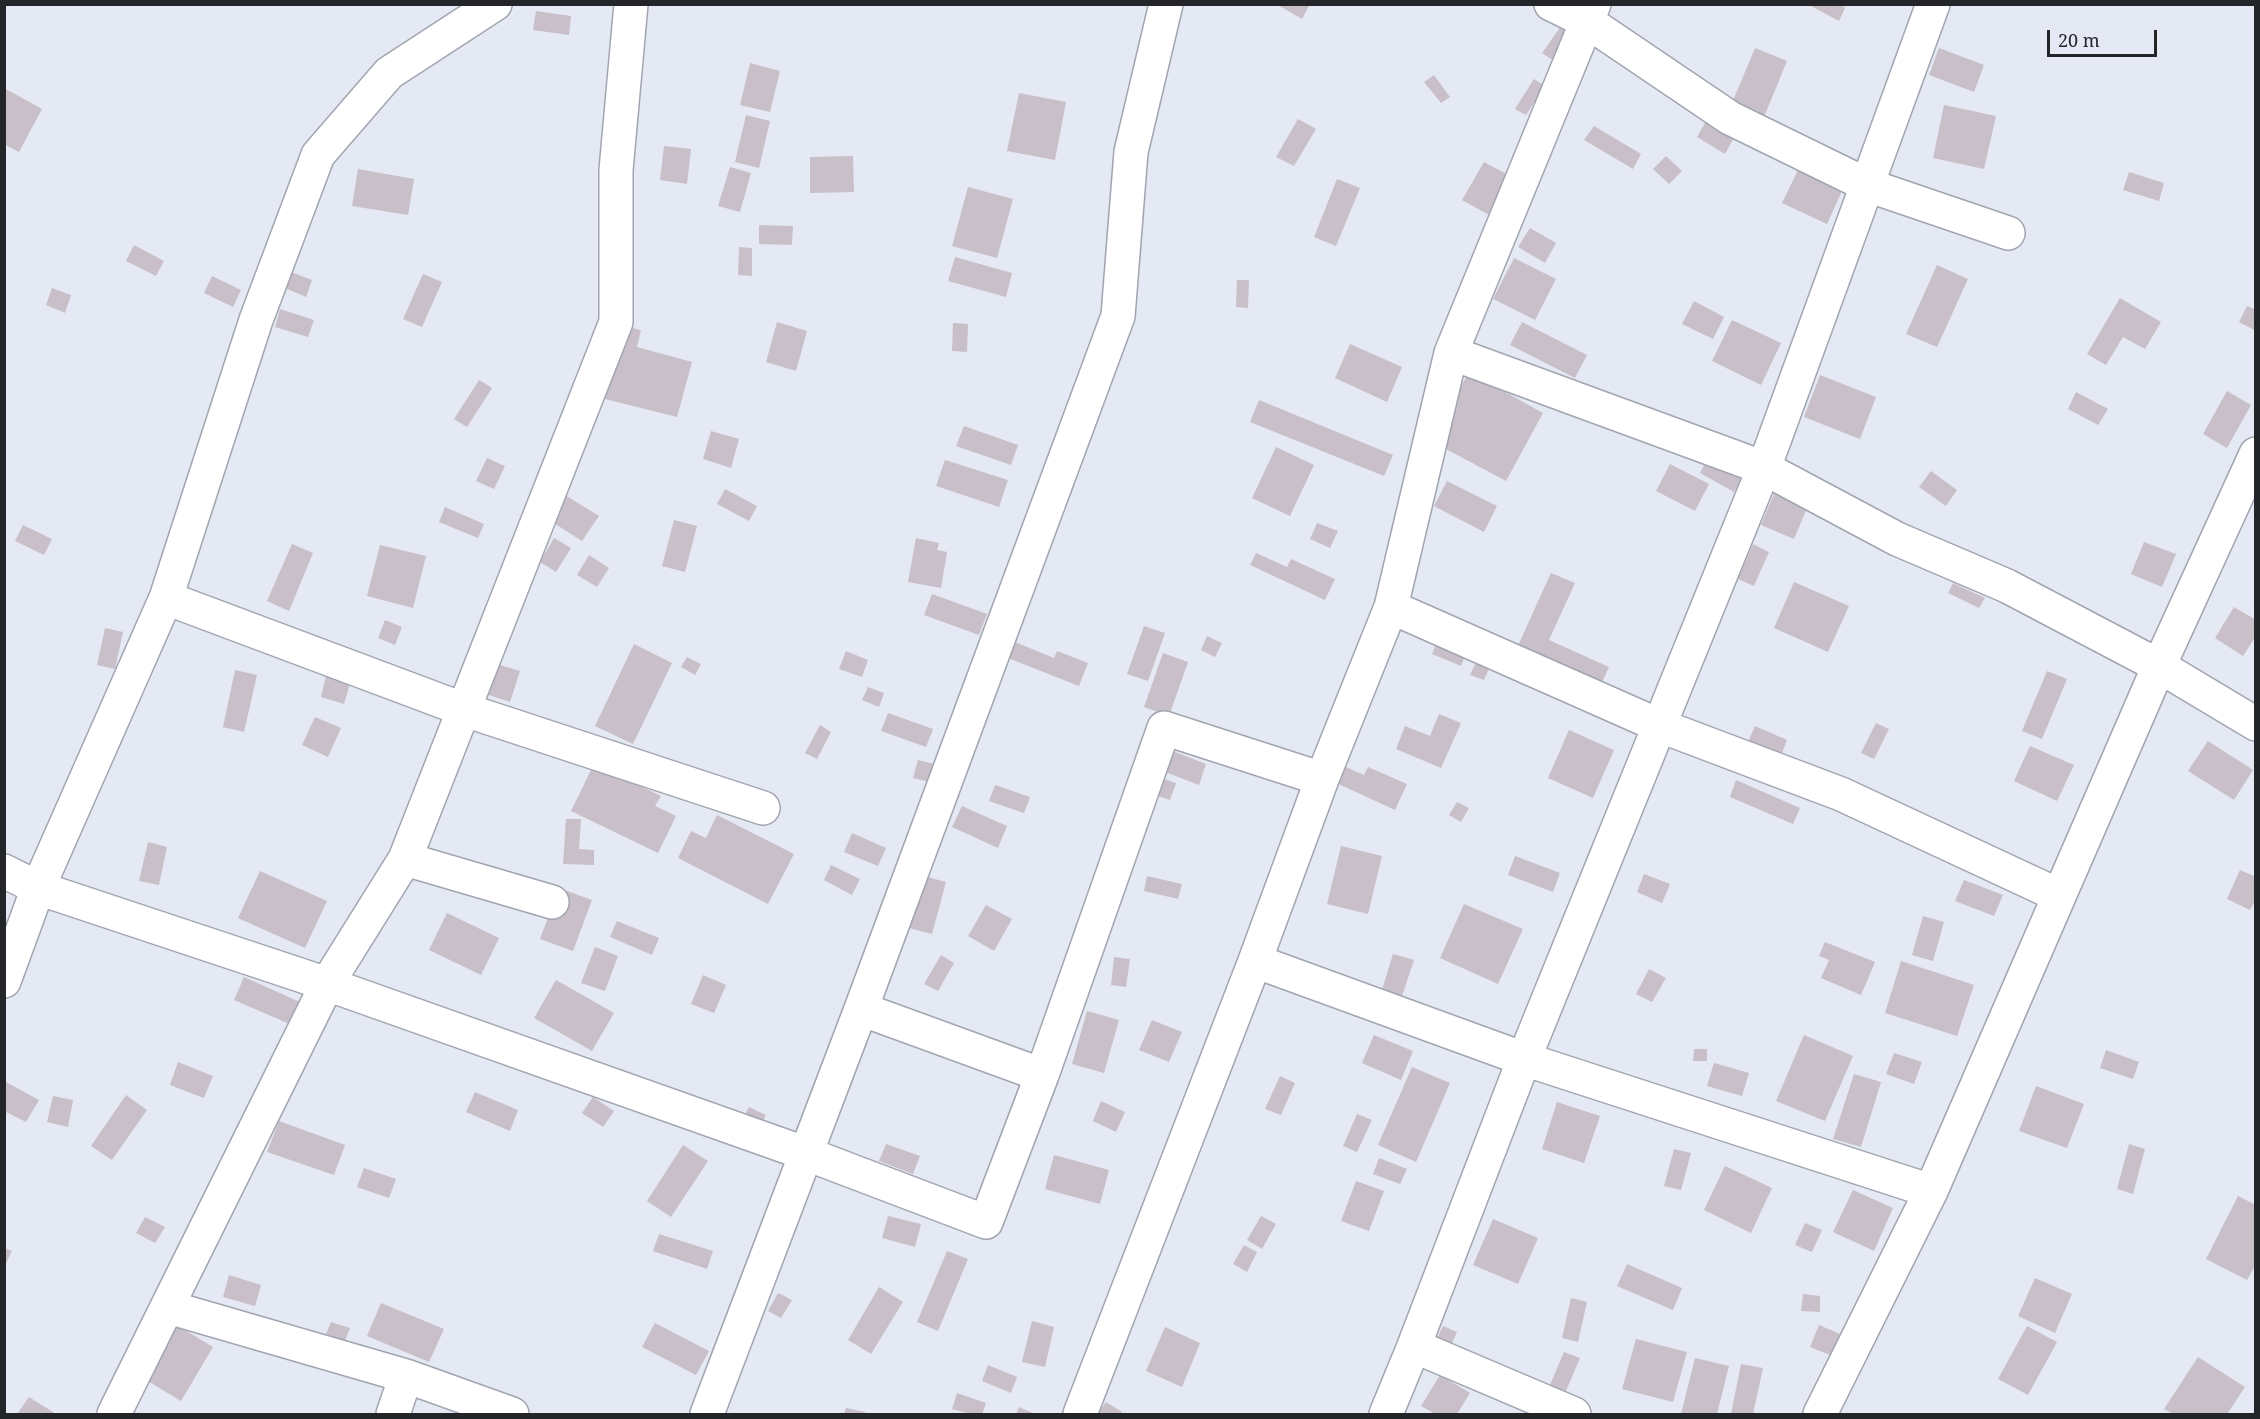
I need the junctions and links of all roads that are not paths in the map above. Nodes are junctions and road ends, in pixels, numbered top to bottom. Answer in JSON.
{"nodes":[{"id":1,"x":495,"y":4,"type":"edge"},
{"id":2,"x":631,"y":4,"type":"edge"},
{"id":3,"x":1166,"y":4,"type":"edge"},
{"id":4,"x":1551,"y":4,"type":"edge"},
{"id":5,"x":1933,"y":4,"type":"edge"},
{"id":6,"x":1591,"y":13,"type":"edge"},
{"id":7,"x":1867,"y":185,"type":"junction"},
{"id":8,"x":2008,"y":233,"type":"dead end"},
{"id":9,"x":1451,"y":353,"type":"junction"},
{"id":10,"x":2256,"y":454,"type":"edge"},
{"id":11,"x":1764,"y":468,"type":"junction"},
{"id":12,"x":166,"y":598,"type":"junction"},
{"id":13,"x":1391,"y":607,"type":"junction"},
{"id":14,"x":2159,"y":666,"type":"junction"},
{"id":15,"x":465,"y":710,"type":"junction"},
{"id":16,"x":2256,"y":724,"type":"edge"},
{"id":17,"x":1658,"y":725,"type":"junction"},
{"id":18,"x":1322,"y":779,"type":"junction"},
{"id":19,"x":763,"y":808,"type":"dead end"},
{"id":20,"x":405,"y":859,"type":"junction"},
{"id":21,"x":4,"y":871,"type":"edge"},
{"id":22,"x":38,"y":888,"type":"junction"},
{"id":23,"x":2058,"y":895,"type":"junction"},
{"id":24,"x":552,"y":902,"type":"dead end"},
{"id":25,"x":1255,"y":961,"type":"junction"},
{"id":26,"x":4,"y":981,"type":"edge"},
{"id":27,"x":327,"y":984,"type":"junction"},
{"id":28,"x":861,"y":1009,"type":"junction"},
{"id":29,"x":1524,"y":1059,"type":"junction"},
{"id":30,"x":1042,"y":1075,"type":"junction"},
{"id":31,"x":807,"y":1154,"type":"junction"},
{"id":32,"x":1931,"y":1191,"type":"junction"},
{"id":33,"x":168,"y":1307,"type":"junction"},
{"id":34,"x":1414,"y":1346,"type":"junction"},
{"id":35,"x":406,"y":1376,"type":"junction"},
{"id":36,"x":114,"y":1414,"type":"edge"},
{"id":37,"x":393,"y":1414,"type":"edge"},
{"id":38,"x":512,"y":1414,"type":"edge"},
{"id":39,"x":707,"y":1414,"type":"edge"},
{"id":40,"x":1080,"y":1414,"type":"edge"},
{"id":41,"x":1386,"y":1414,"type":"edge"},
{"id":42,"x":1574,"y":1414,"type":"edge"},
{"id":43,"x":1820,"y":1414,"type":"edge"}],
"edges":[{"from":1,"to":12,"type":"street"},
{"from":2,"to":15,"type":"street"},
{"from":3,"to":28,"type":"street"},
{"from":4,"to":6,"type":"street"},
{"from":5,"to":7,"type":"street"},
{"from":6,"to":7,"type":"street"},
{"from":6,"to":9,"type":"street"},
{"from":7,"to":8,"type":"street"},
{"from":7,"to":11,"type":"street"},
{"from":9,"to":11,"type":"street"},
{"from":9,"to":13,"type":"street"},
{"from":10,"to":14,"type":"street"},
{"from":11,"to":14,"type":"street"},
{"from":11,"to":17,"type":"street"},
{"from":12,"to":15,"type":"street"},
{"from":12,"to":22,"type":"street"},
{"from":13,"to":17,"type":"street"},
{"from":13,"to":18,"type":"street"},
{"from":14,"to":16,"type":"street"},
{"from":14,"to":23,"type":"street"},
{"from":15,"to":19,"type":"street"},
{"from":15,"to":20,"type":"street"},
{"from":17,"to":23,"type":"street"},
{"from":17,"to":29,"type":"street"},
{"from":18,"to":25,"type":"street"},
{"from":18,"to":30,"type":"street"},
{"from":20,"to":24,"type":"street"},
{"from":20,"to":27,"type":"street"},
{"from":21,"to":22,"type":"street"},
{"from":22,"to":26,"type":"street"},
{"from":22,"to":27,"type":"street"},
{"from":23,"to":32,"type":"street"},
{"from":25,"to":29,"type":"street"},
{"from":25,"to":40,"type":"street"},
{"from":27,"to":31,"type":"street"},
{"from":27,"to":33,"type":"street"},
{"from":28,"to":30,"type":"street"},
{"from":28,"to":31,"type":"street"},
{"from":29,"to":32,"type":"street"},
{"from":29,"to":34,"type":"street"},
{"from":30,"to":31,"type":"street"},
{"from":31,"to":39,"type":"street"},
{"from":32,"to":43,"type":"street"},
{"from":33,"to":35,"type":"street"},
{"from":33,"to":36,"type":"street"},
{"from":34,"to":41,"type":"street"},
{"from":34,"to":42,"type":"street"},
{"from":35,"to":37,"type":"street"},
{"from":35,"to":38,"type":"street"}]}
